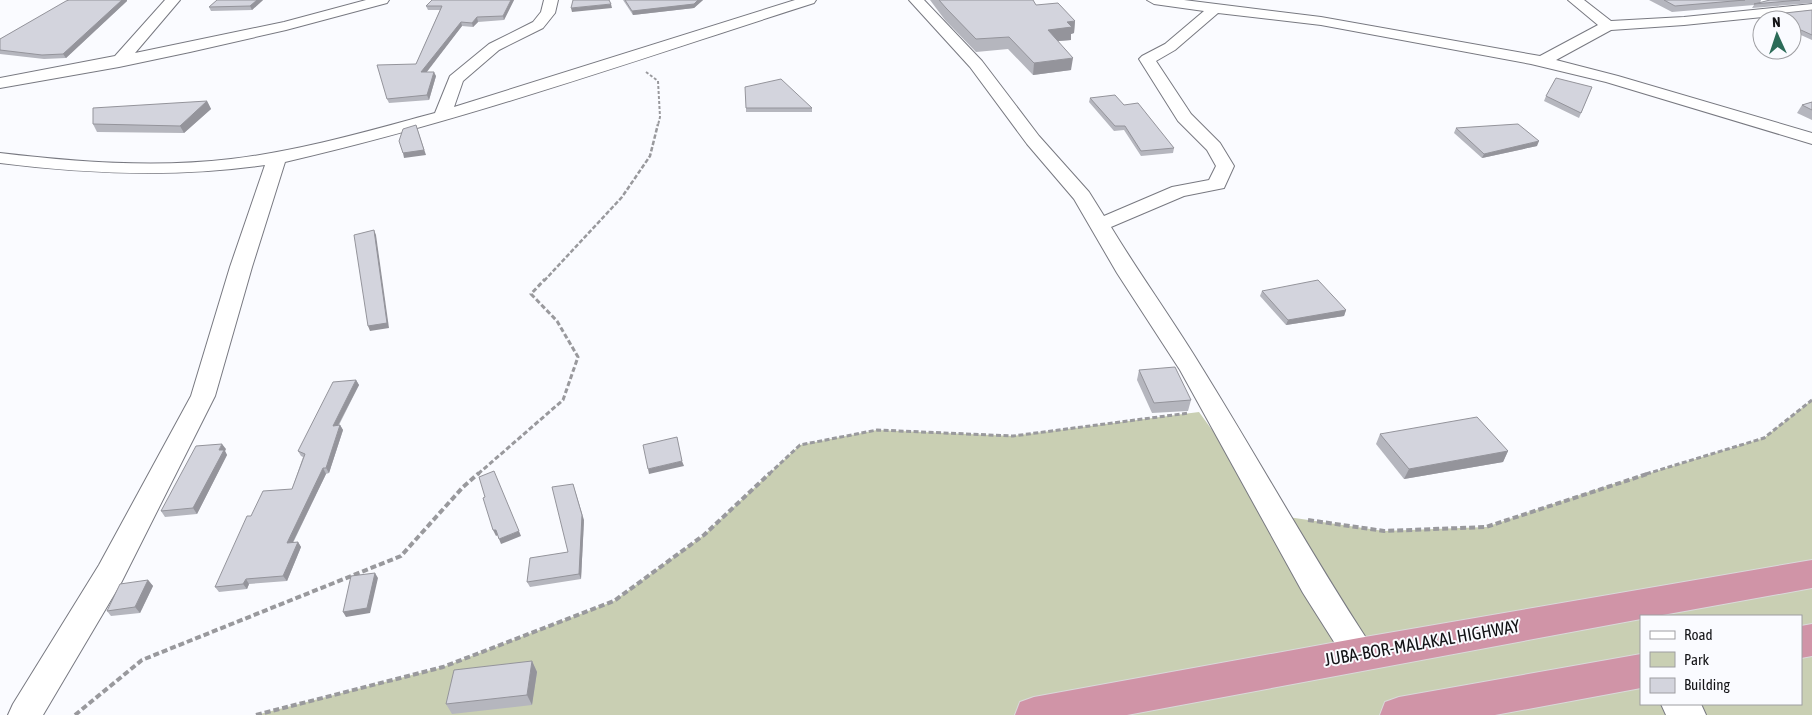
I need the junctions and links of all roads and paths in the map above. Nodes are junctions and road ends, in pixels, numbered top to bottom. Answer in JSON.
{"nodes":[{"id":1,"x":173,"y":0,"type":"edge"},
{"id":2,"x":382,"y":0,"type":"edge"},
{"id":3,"x":551,"y":0,"type":"edge"},
{"id":4,"x":808,"y":0,"type":"edge"},
{"id":5,"x":916,"y":0,"type":"edge"},
{"id":6,"x":1154,"y":0,"type":"edge"},
{"id":7,"x":1575,"y":0,"type":"edge"},
{"id":8,"x":1798,"y":0,"type":"edge"},
{"id":9,"x":1812,"y":7,"type":"edge"},
{"id":10,"x":1216,"y":8,"type":"junction"},
{"id":11,"x":1608,"y":26,"type":"junction"},
{"id":12,"x":627,"y":58,"type":"junction"},
{"id":13,"x":119,"y":62,"type":"junction"},
{"id":14,"x":0,"y":83,"type":"edge"},
{"id":15,"x":442,"y":116,"type":"junction"},
{"id":16,"x":1812,"y":139,"type":"edge"},
{"id":17,"x":0,"y":158,"type":"edge"},
{"id":18,"x":277,"y":158,"type":"junction"},
{"id":19,"x":1100,"y":225,"type":"junction"},
{"id":20,"x":1812,"y":400,"type":"edge"},
{"id":21,"x":1199,"y":412,"type":"dead end"},
{"id":22,"x":1274,"y":515,"type":"junction"},
{"id":23,"x":1812,"y":574,"type":"edge"},
{"id":24,"x":1359,"y":654,"type":"junction"},
{"id":25,"x":1640,"y":671,"type":"edge"},
{"id":26,"x":1679,"y":705,"type":"edge"},
{"id":27,"x":25,"y":715,"type":"edge"},
{"id":28,"x":75,"y":715,"type":"edge"},
{"id":29,"x":256,"y":715,"type":"edge"},
{"id":30,"x":1034,"y":715,"type":"edge"},
{"id":31,"x":1399,"y":715,"type":"edge"},
{"id":32,"x":1688,"y":715,"type":"edge"}],
"edges":[{"from":1,"to":13,"type":"street"},
{"from":2,"to":13,"type":"street"},
{"from":3,"to":15,"type":"street"},
{"from":4,"to":12,"type":"street"},
{"from":5,"to":19,"type":"street"},
{"from":6,"to":10,"type":"street"},
{"from":7,"to":11,"type":"street"},
{"from":8,"to":9,"type":"street"},
{"from":9,"to":11,"type":"street"},
{"from":10,"to":11,"type":"street"},
{"from":10,"to":16,"type":"street"},
{"from":10,"to":19,"type":"street"},
{"from":12,"to":15,"type":"street"},
{"from":12,"to":28,"type":"path"},
{"from":13,"to":14,"type":"street"},
{"from":15,"to":18,"type":"street"},
{"from":17,"to":18,"type":"street"},
{"from":18,"to":27,"type":"street"},
{"from":19,"to":22,"type":"street"},
{"from":20,"to":22,"type":"path"},
{"from":21,"to":29,"type":"path"},
{"from":22,"to":24,"type":"street"},
{"from":23,"to":24,"type":"highway","name":"JUBA-BOR-MALAKAL HIGHWAY"},
{"from":24,"to":30,"type":"highway","name":"JUBA-BOR-MALAKAL HIGHWAY"},
{"from":25,"to":31,"type":"highway"},
{"from":26,"to":32,"type":"street"}]}
